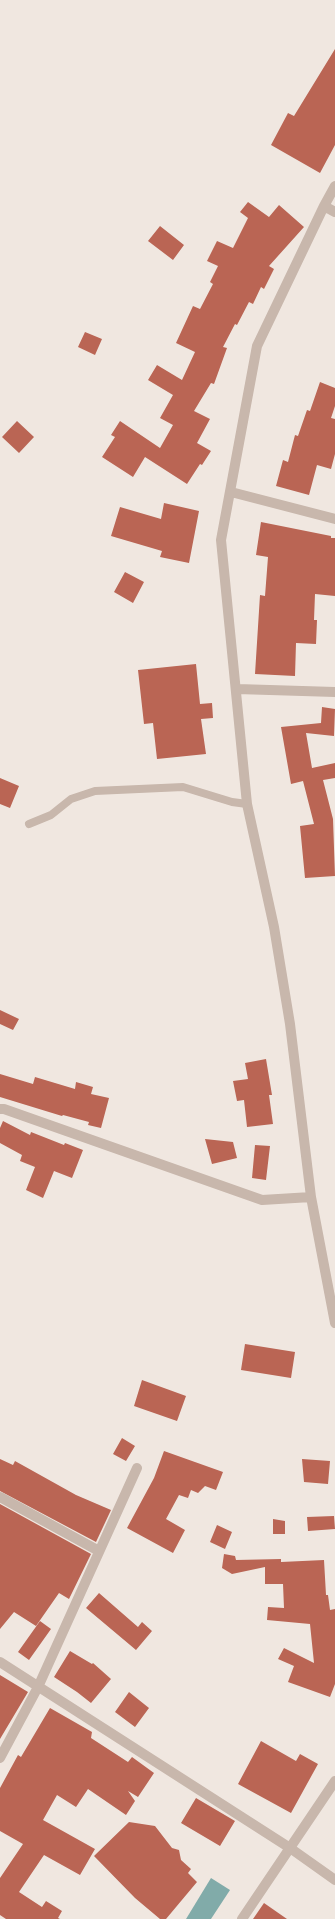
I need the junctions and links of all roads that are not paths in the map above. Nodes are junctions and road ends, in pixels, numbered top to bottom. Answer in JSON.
{"nodes":[{"id":1,"x":335,"y":186,"type":"edge"},
{"id":2,"x":324,"y":206,"type":"junction"},
{"id":3,"x":335,"y":212,"type":"edge"},
{"id":4,"x":231,"y":492,"type":"junction"},
{"id":5,"x":335,"y":518,"type":"edge"},
{"id":6,"x":236,"y":689,"type":"junction"},
{"id":7,"x":335,"y":692,"type":"edge"},
{"id":8,"x":247,"y":804,"type":"junction"},
{"id":9,"x":29,"y":824,"type":"dead end"},
{"id":10,"x":0,"y":1109,"type":"edge"},
{"id":11,"x":311,"y":1197,"type":"junction"},
{"id":12,"x":335,"y":1323,"type":"edge"},
{"id":13,"x":137,"y":1468,"type":"dead end"},
{"id":14,"x":0,"y":1497,"type":"edge"},
{"id":15,"x":99,"y":1551,"type":"junction"},
{"id":16,"x":0,"y":1662,"type":"edge"},
{"id":17,"x":38,"y":1687,"type":"junction"},
{"id":18,"x":0,"y":1758,"type":"edge"},
{"id":19,"x":335,"y":1781,"type":"edge"},
{"id":20,"x":290,"y":1848,"type":"junction"},
{"id":21,"x":335,"y":1880,"type":"edge"},
{"id":22,"x":242,"y":1919,"type":"edge"}],
"edges":[{"from":1,"to":2,"type":"street"},
{"from":2,"to":3,"type":"street"},
{"from":2,"to":4,"type":"street"},
{"from":4,"to":5,"type":"street"},
{"from":4,"to":6,"type":"street"},
{"from":6,"to":7,"type":"street"},
{"from":6,"to":8,"type":"street"},
{"from":8,"to":9,"type":"lane"},
{"from":8,"to":11,"type":"street"},
{"from":10,"to":11,"type":"street"},
{"from":11,"to":12,"type":"street"},
{"from":13,"to":15,"type":"street"},
{"from":14,"to":15,"type":"street"},
{"from":15,"to":17,"type":"street"},
{"from":16,"to":17,"type":"street"},
{"from":17,"to":18,"type":"street"},
{"from":17,"to":20,"type":"street"},
{"from":19,"to":20,"type":"street"},
{"from":20,"to":21,"type":"street"},
{"from":20,"to":22,"type":"street"}]}
